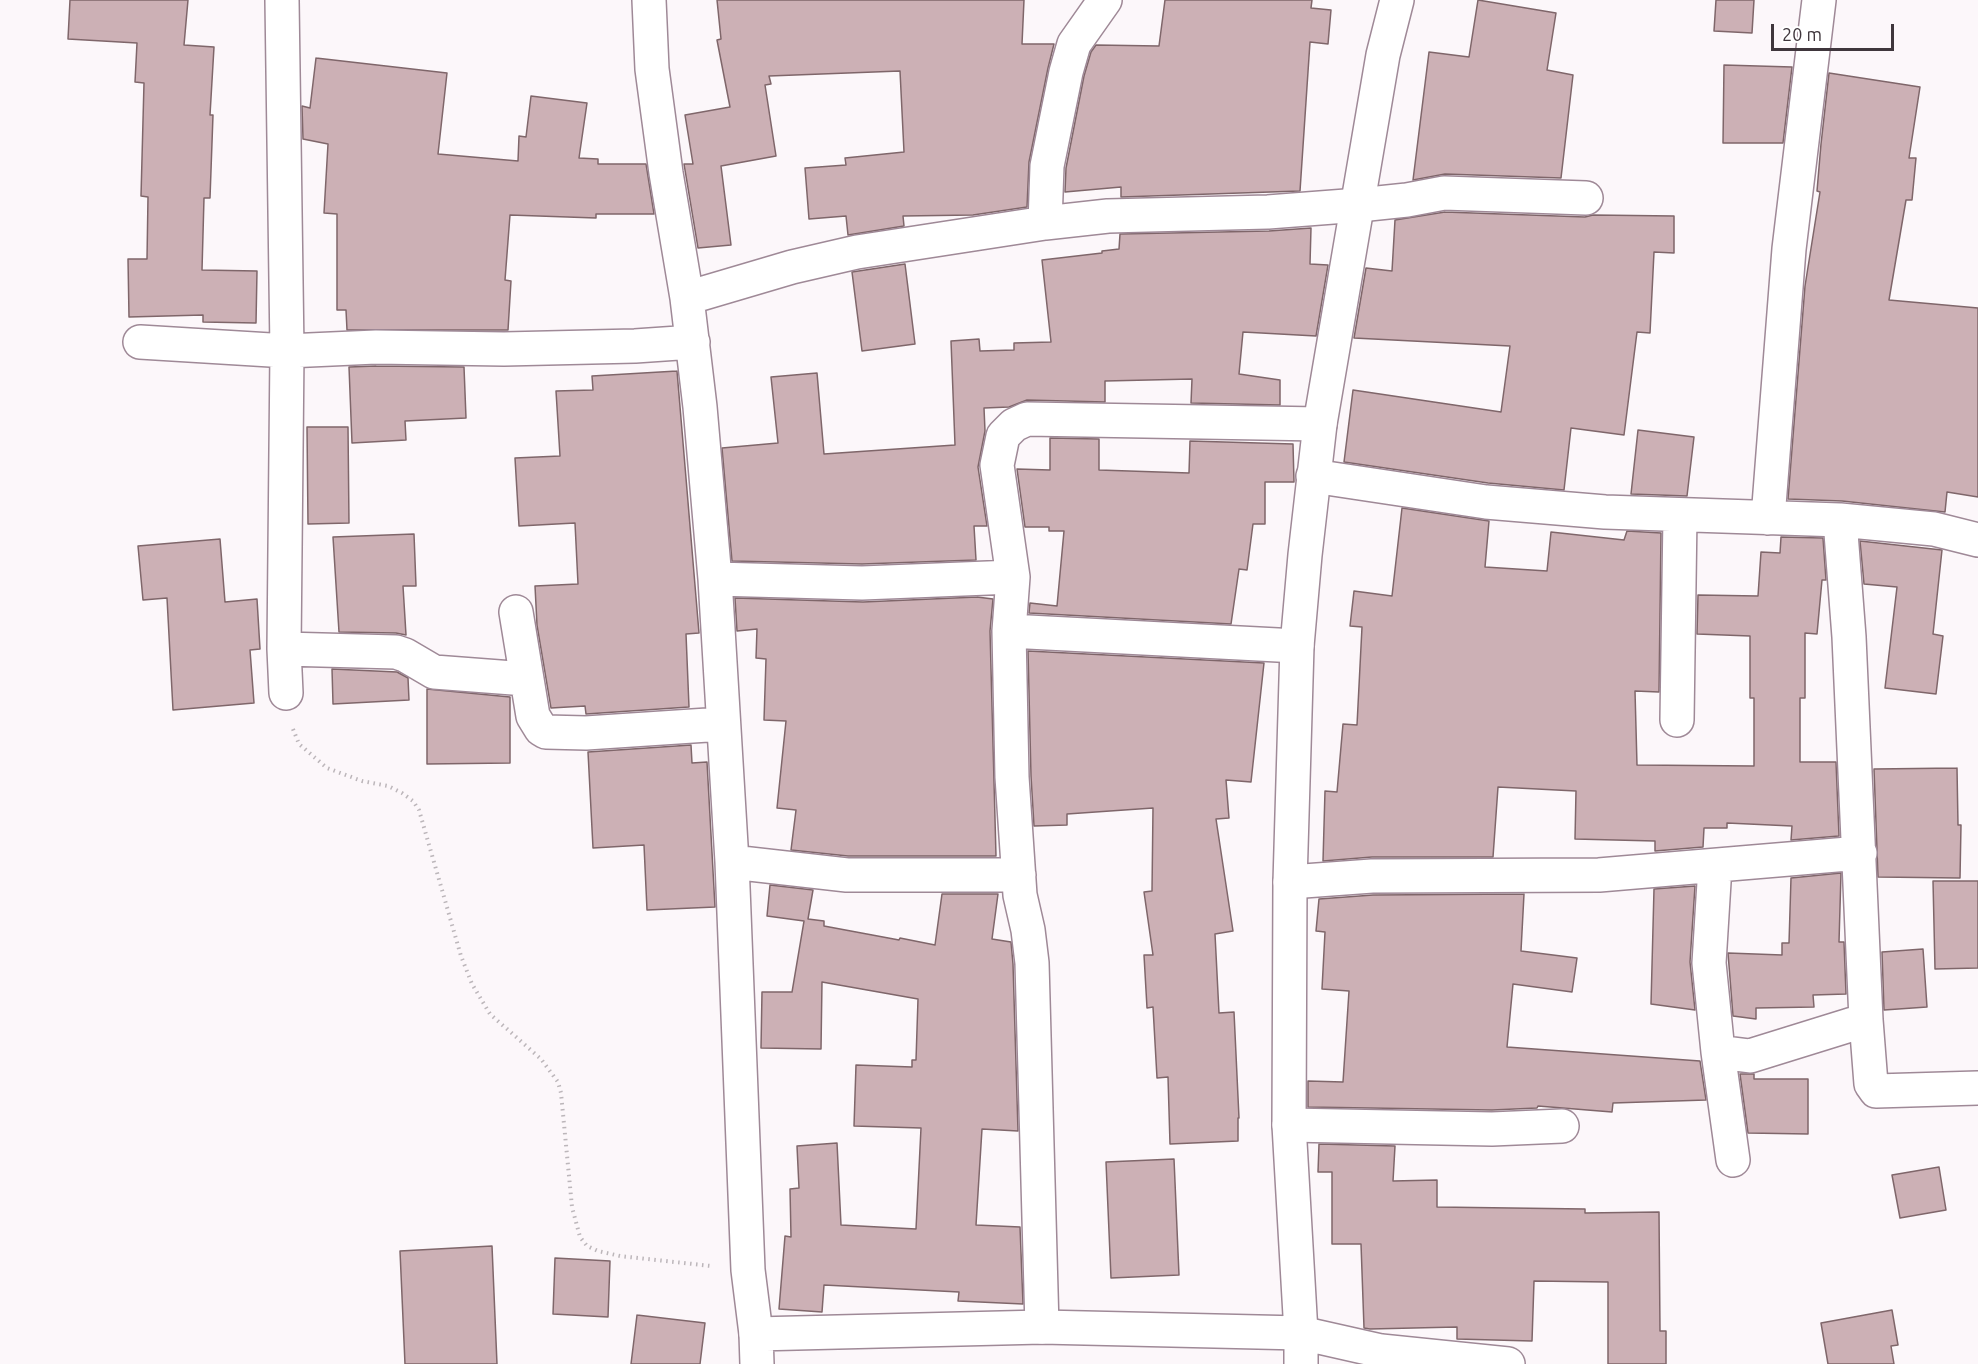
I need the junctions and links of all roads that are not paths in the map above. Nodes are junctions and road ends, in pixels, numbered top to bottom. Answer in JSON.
{"nodes":[{"id":1,"x":282,"y":0,"type":"edge"},
{"id":2,"x":649,"y":0,"type":"edge"},
{"id":3,"x":1105,"y":0,"type":"edge"},
{"id":4,"x":1396,"y":0,"type":"edge"},
{"id":5,"x":1819,"y":0,"type":"edge"},
{"id":6,"x":1586,"y":198,"type":"dead end"},
{"id":7,"x":1359,"y":205,"type":"junction"},
{"id":8,"x":1045,"y":223,"type":"junction"},
{"id":9,"x":687,"y":298,"type":"junction"},
{"id":10,"x":140,"y":342,"type":"dead end"},
{"id":11,"x":693,"y":342,"type":"junction"},
{"id":12,"x":287,"y":351,"type":"junction"},
{"id":13,"x":1320,"y":424,"type":"junction"},
{"id":14,"x":1313,"y":476,"type":"junction"},
{"id":15,"x":1680,"y":515,"type":"junction"},
{"id":16,"x":1768,"y":518,"type":"junction"},
{"id":17,"x":1840,"y":520,"type":"junction"},
{"id":18,"x":1978,"y":540,"type":"edge"},
{"id":19,"x":1013,"y":577,"type":"junction"},
{"id":20,"x":715,"y":579,"type":"junction"},
{"id":21,"x":516,"y":612,"type":"dead end"},
{"id":22,"x":1009,"y":631,"type":"junction"},
{"id":23,"x":1297,"y":646,"type":"junction"},
{"id":24,"x":284,"y":649,"type":"junction"},
{"id":25,"x":526,"y":679,"type":"junction"},
{"id":26,"x":286,"y":693,"type":"road end"},
{"id":27,"x":1677,"y":720,"type":"dead end"},
{"id":28,"x":723,"y":724,"type":"junction"},
{"id":29,"x":1860,"y":853,"type":"junction"},
{"id":30,"x":732,"y":862,"type":"junction"},
{"id":31,"x":1714,"y":866,"type":"junction"},
{"id":32,"x":1019,"y":875,"type":"junction"},
{"id":33,"x":1290,"y":882,"type":"junction"},
{"id":34,"x":1866,"y":1020,"type":"junction"},
{"id":35,"x":1718,"y":1052,"type":"junction"},
{"id":36,"x":1978,"y":1088,"type":"edge"},
{"id":37,"x":1289,"y":1125,"type":"junction"},
{"id":38,"x":1562,"y":1126,"type":"dead end"},
{"id":39,"x":1733,"y":1160,"type":"dead end"},
{"id":40,"x":1042,"y":1327,"type":"junction"},
{"id":41,"x":757,"y":1349,"type":"edge"},
{"id":42,"x":1301,"y":1349,"type":"edge"},
{"id":43,"x":1508,"y":1364,"type":"edge"}],
"edges":[{"from":1,"to":12,"type":"street"},
{"from":2,"to":9,"type":"street"},
{"from":3,"to":8,"type":"street"},
{"from":4,"to":7,"type":"street"},
{"from":5,"to":16,"type":"street"},
{"from":6,"to":7,"type":"street"},
{"from":7,"to":8,"type":"street"},
{"from":7,"to":13,"type":"street"},
{"from":8,"to":9,"type":"street"},
{"from":9,"to":11,"type":"street"},
{"from":10,"to":12,"type":"street"},
{"from":11,"to":12,"type":"street"},
{"from":11,"to":20,"type":"street"},
{"from":12,"to":24,"type":"street"},
{"from":13,"to":14,"type":"street"},
{"from":13,"to":19,"type":"street"},
{"from":14,"to":15,"type":"street"},
{"from":14,"to":23,"type":"street"},
{"from":15,"to":16,"type":"street"},
{"from":15,"to":27,"type":"street"},
{"from":16,"to":17,"type":"street"},
{"from":17,"to":18,"type":"street"},
{"from":17,"to":29,"type":"street"},
{"from":19,"to":20,"type":"street"},
{"from":19,"to":22,"type":"street"},
{"from":20,"to":28,"type":"street"},
{"from":21,"to":25,"type":"street"},
{"from":22,"to":23,"type":"street"},
{"from":22,"to":32,"type":"street"},
{"from":23,"to":33,"type":"street"},
{"from":24,"to":25,"type":"street"},
{"from":24,"to":26,"type":"street"},
{"from":25,"to":28,"type":"street"},
{"from":28,"to":30,"type":"street"},
{"from":29,"to":31,"type":"street"},
{"from":29,"to":34,"type":"street"},
{"from":30,"to":32,"type":"street"},
{"from":30,"to":41,"type":"street"},
{"from":31,"to":33,"type":"street"},
{"from":31,"to":35,"type":"street"},
{"from":32,"to":40,"type":"street"},
{"from":33,"to":37,"type":"street"},
{"from":34,"to":35,"type":"street"},
{"from":34,"to":36,"type":"street"},
{"from":35,"to":39,"type":"street"},
{"from":37,"to":38,"type":"street"},
{"from":37,"to":42,"type":"street"},
{"from":40,"to":41,"type":"street"},
{"from":40,"to":42,"type":"street"},
{"from":42,"to":43,"type":"street"}]}
